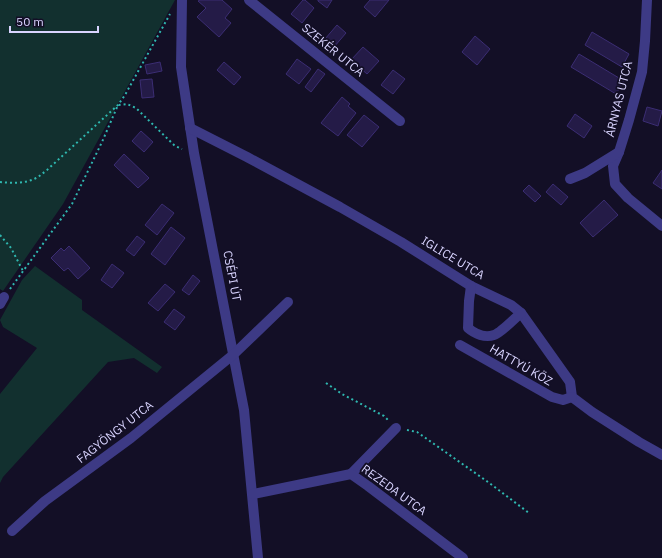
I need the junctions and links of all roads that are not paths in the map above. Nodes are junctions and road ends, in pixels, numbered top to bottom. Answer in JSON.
{"nodes":[{"id":1,"x":182,"y":0,"type":"edge"},
{"id":2,"x":249,"y":0,"type":"edge"},
{"id":3,"x":647,"y":0,"type":"edge"},
{"id":4,"x":400,"y":121,"type":"dead end"},
{"id":5,"x":190,"y":128,"type":"junction"},
{"id":6,"x":619,"y":152,"type":"junction"},
{"id":7,"x":570,"y":179,"type":"dead end"},
{"id":8,"x":662,"y":226,"type":"edge"},
{"id":9,"x":471,"y":286,"type":"junction"},
{"id":10,"x":288,"y":302,"type":"dead end"},
{"id":11,"x":521,"y":313,"type":"junction"},
{"id":12,"x":460,"y":345,"type":"dead end"},
{"id":13,"x":234,"y":354,"type":"junction"},
{"id":14,"x":572,"y":397,"type":"junction"},
{"id":15,"x":396,"y":428,"type":"road end"},
{"id":16,"x":662,"y":454,"type":"edge"},
{"id":17,"x":351,"y":474,"type":"junction"},
{"id":18,"x":253,"y":494,"type":"junction"},
{"id":19,"x":12,"y":531,"type":"dead end"},
{"id":20,"x":258,"y":558,"type":"edge"},
{"id":21,"x":463,"y":558,"type":"edge"}],
"edges":[{"from":1,"to":5,"type":"street","name":"CSÉPI ÚT"},
{"from":2,"to":4,"type":"street","name":"SZEKÉR UTCA"},
{"from":3,"to":6,"type":"street","name":"ÁRNYAS UTCA"},
{"from":5,"to":9,"type":"street","name":"IGLICE UTCA"},
{"from":5,"to":13,"type":"street","name":"CSÉPI ÚT"},
{"from":6,"to":7,"type":"street"},
{"from":6,"to":8,"type":"street","name":"ÁRNYAS UTCA"},
{"from":9,"to":11,"type":"street","name":"IGLICE UTCA"},
{"from":9,"to":11,"type":"street"},
{"from":10,"to":13,"type":"street","name":"FAGYÖNGY UTCA"},
{"from":11,"to":14,"type":"street","name":"IGLICE UTCA"},
{"from":12,"to":14,"type":"street","name":"HATTYÚ KÖZ"},
{"from":13,"to":18,"type":"street","name":"CSÉPI ÚT"},
{"from":13,"to":19,"type":"street","name":"FAGYÖNGY UTCA"},
{"from":14,"to":16,"type":"street"},
{"from":15,"to":17,"type":"street"},
{"from":17,"to":18,"type":"street","name":"REZEDA UTCA"},
{"from":17,"to":21,"type":"street","name":"REZEDA UTCA"},
{"from":18,"to":20,"type":"street","name":"CSÉPI ÚT"}]}
